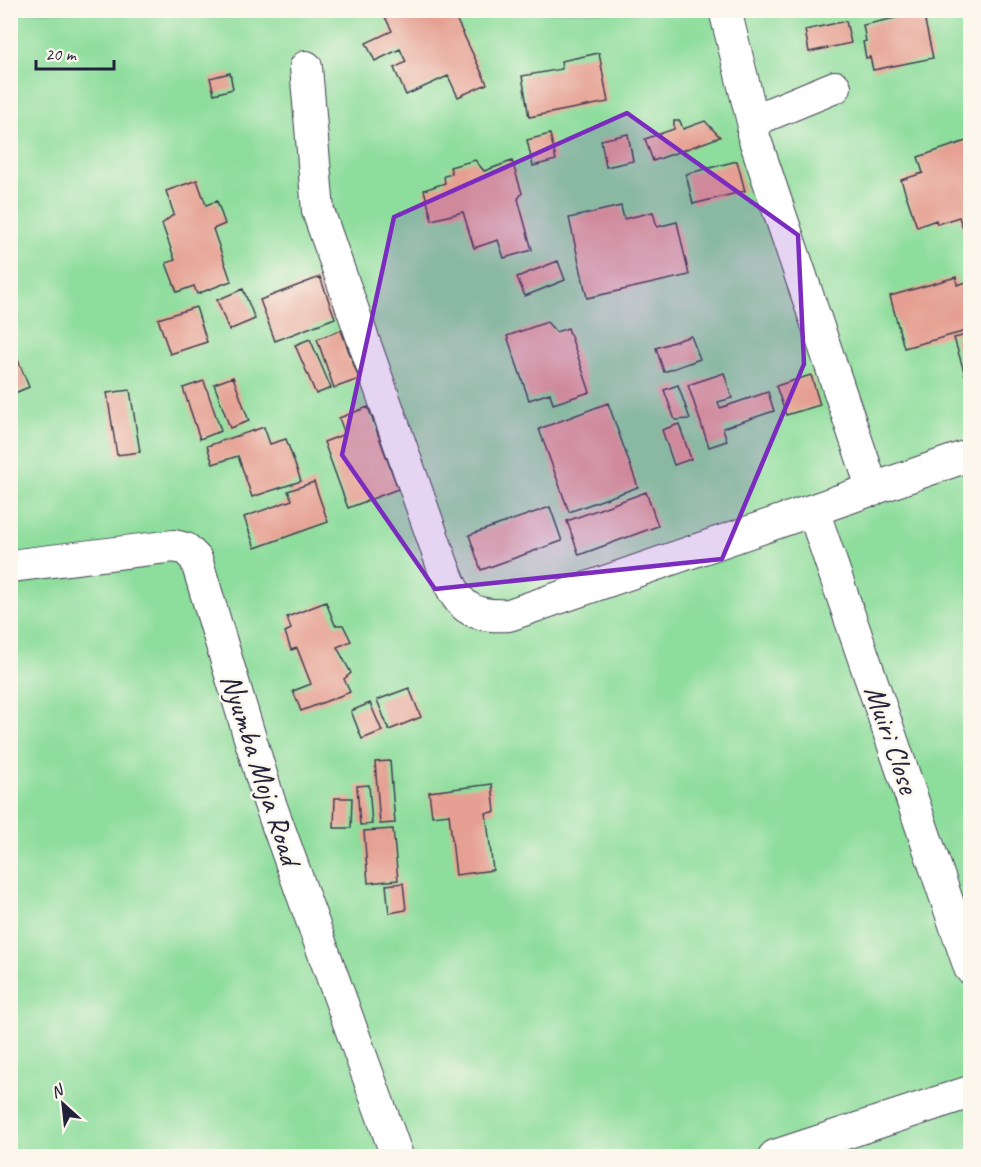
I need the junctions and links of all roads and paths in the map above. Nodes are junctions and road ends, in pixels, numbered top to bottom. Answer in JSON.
{"nodes":[{"id":1,"x":724,"y":10,"type":"edge"},
{"id":2,"x":306,"y":67,"type":"dead end"},
{"id":3,"x":835,"y":87,"type":"dead end"},
{"id":4,"x":754,"y":126,"type":"junction"},
{"id":5,"x":970,"y":455,"type":"edge"},
{"id":6,"x":873,"y":490,"type":"junction"},
{"id":7,"x":813,"y":510,"type":"junction"},
{"id":8,"x":10,"y":566,"type":"edge"},
{"id":9,"x":970,"y":968,"type":"edge"},
{"id":10,"x":970,"y":1092,"type":"edge"},
{"id":11,"x":397,"y":1156,"type":"edge"},
{"id":12,"x":775,"y":1156,"type":"edge"}],
"edges":[{"from":1,"to":4,"type":"street"},
{"from":2,"to":7,"type":"street"},
{"from":3,"to":4,"type":"street"},
{"from":4,"to":6,"type":"street"},
{"from":5,"to":6,"type":"street"},
{"from":6,"to":7,"type":"street"},
{"from":7,"to":9,"type":"street","name":"Muiri Close"},
{"from":8,"to":11,"type":"street","name":"Nyumba Moja Road"},
{"from":10,"to":12,"type":"street"}]}
